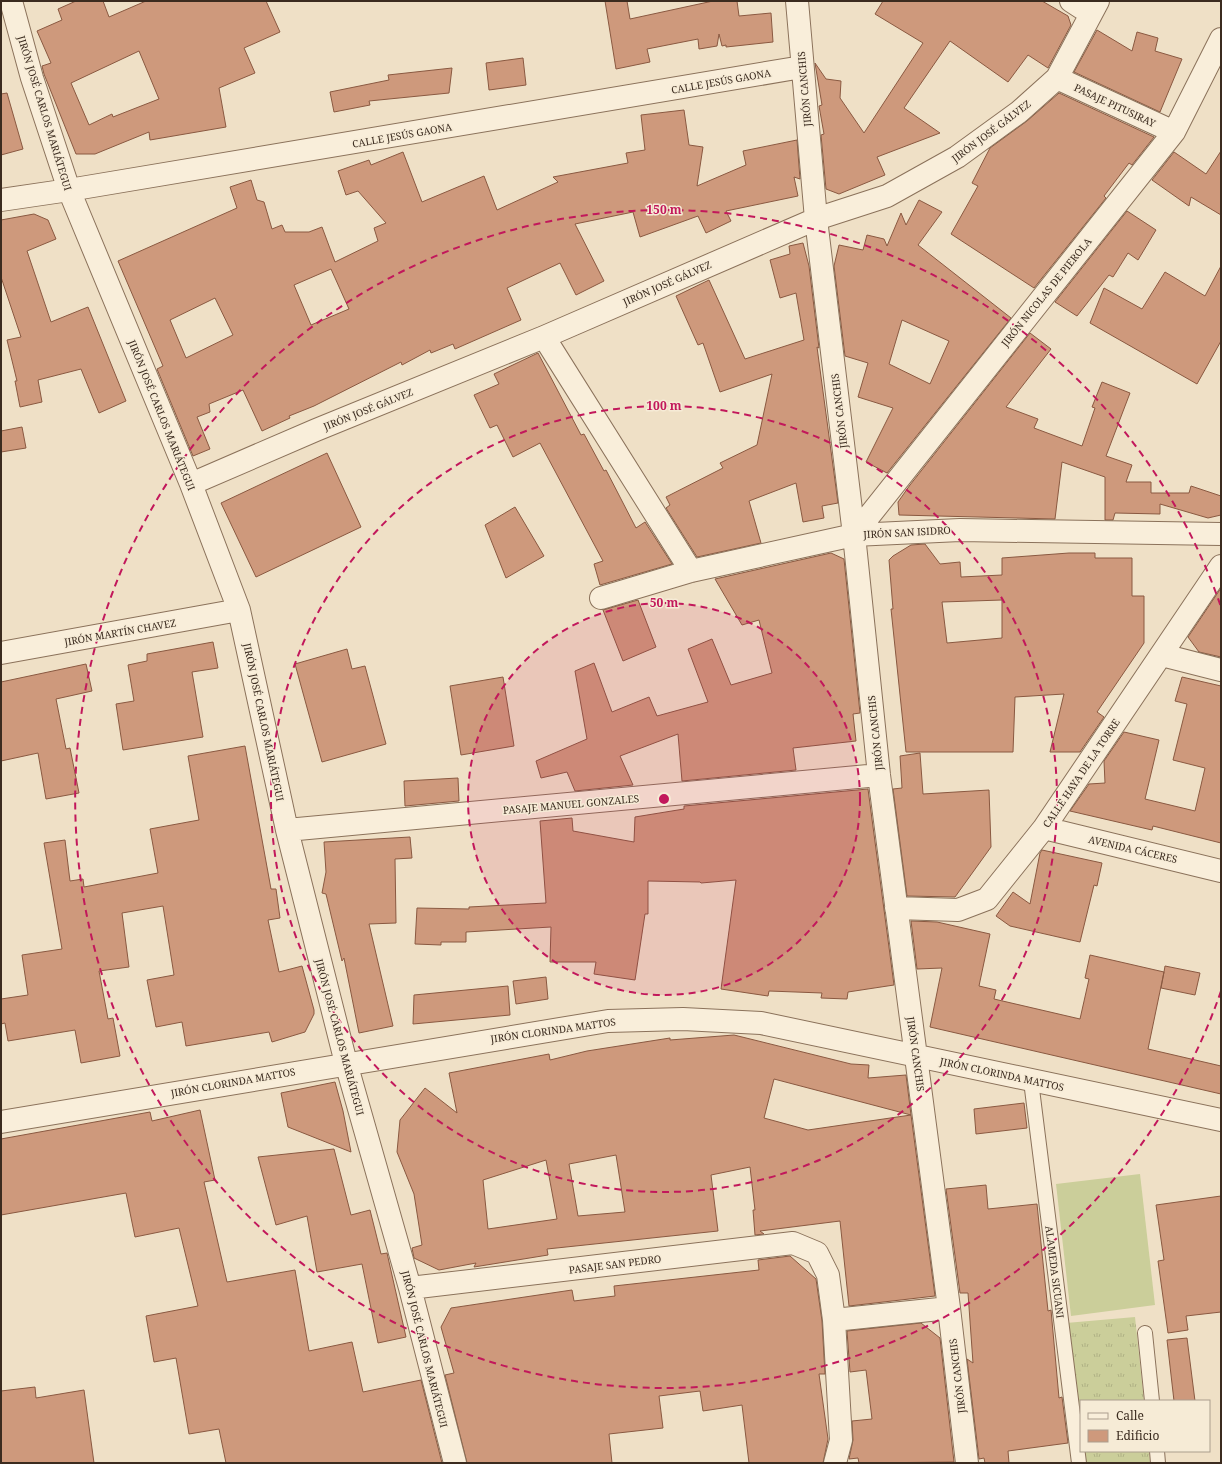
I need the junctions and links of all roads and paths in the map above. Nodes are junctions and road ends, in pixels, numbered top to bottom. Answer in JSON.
{"nodes":[{"id":1,"x":11,"y":1,"type":"edge"},
{"id":2,"x":797,"y":1,"type":"edge"},
{"id":3,"x":1071,"y":1,"type":"edge"},
{"id":4,"x":1095,"y":8,"type":"edge"},
{"id":5,"x":1221,"y":39,"type":"edge"},
{"id":6,"x":802,"y":67,"type":"junction"},
{"id":7,"x":1057,"y":78,"type":"junction"},
{"id":8,"x":1174,"y":132,"type":"junction"},
{"id":9,"x":69,"y":190,"type":"junction"},
{"id":10,"x":1,"y":200,"type":"edge"},
{"id":11,"x":816,"y":219,"type":"junction"},
{"id":12,"x":544,"y":337,"type":"junction"},
{"id":13,"x":191,"y":484,"type":"junction"},
{"id":14,"x":1221,"y":534,"type":"edge"},
{"id":15,"x":854,"y":535,"type":"junction"},
{"id":16,"x":1221,"y":566,"type":"edge"},
{"id":17,"x":691,"y":571,"type":"junction"},
{"id":18,"x":601,"y":598,"type":"dead end"},
{"id":19,"x":240,"y":610,"type":"junction"},
{"id":20,"x":1,"y":653,"type":"edge"},
{"id":21,"x":1162,"y":654,"type":"junction"},
{"id":22,"x":1221,"y":670,"type":"edge"},
{"id":23,"x":879,"y":775,"type":"junction"},
{"id":24,"x":1044,"y":828,"type":"junction"},
{"id":25,"x":287,"y":830,"type":"junction"},
{"id":26,"x":1221,"y":871,"type":"edge"},
{"id":27,"x":896,"y":908,"type":"junction"},
{"id":28,"x":916,"y":1056,"type":"junction"},
{"id":29,"x":346,"y":1063,"type":"junction"},
{"id":30,"x":1031,"y":1081,"type":"junction"},
{"id":31,"x":1221,"y":1120,"type":"edge"},
{"id":32,"x":1,"y":1122,"type":"edge"},
{"id":33,"x":410,"y":1288,"type":"junction"},
{"id":34,"x":949,"y":1308,"type":"junction"},
{"id":35,"x":834,"y":1320,"type":"junction"},
{"id":36,"x":1145,"y":1333,"type":"dead end"},
{"id":37,"x":1152,"y":1400,"type":"edge"},
{"id":38,"x":1157,"y":1452,"type":"edge"},
{"id":39,"x":455,"y":1463,"type":"edge"},
{"id":40,"x":835,"y":1463,"type":"edge"},
{"id":41,"x":968,"y":1463,"type":"edge"},
{"id":42,"x":1079,"y":1463,"type":"edge"},
{"id":43,"x":1158,"y":1463,"type":"edge"}],
"edges":[{"from":1,"to":9,"type":"street","name":"JIRÓN JOSÉ CARLOS MARIÁTEGUI"},
{"from":2,"to":6,"type":"street","name":"JIRÓN CANCHIS"},
{"from":3,"to":4,"type":"street"},
{"from":4,"to":7,"type":"street","name":"JIRÓN JOSÉ GÁLVEZ"},
{"from":5,"to":8,"type":"street","name":"JIRÓN NICOLAS DE PIEROLA"},
{"from":6,"to":9,"type":"street","name":"CALLE JESÚS GAONA"},
{"from":6,"to":11,"type":"street","name":"JIRÓN CANCHIS"},
{"from":7,"to":8,"type":"street","name":"PASAJE PITUSIRAY"},
{"from":7,"to":11,"type":"street","name":"JIRÓN JOSÉ GÁLVEZ"},
{"from":8,"to":15,"type":"street","name":"JIRÓN NICOLAS DE PIEROLA"},
{"from":9,"to":10,"type":"street","name":"CALLE JESÚS GAONA"},
{"from":9,"to":13,"type":"street","name":"JIRÓN JOSÉ CARLOS MARIÁTEGUI"},
{"from":11,"to":12,"type":"street","name":"JIRÓN JOSÉ GÁLVEZ"},
{"from":11,"to":15,"type":"street","name":"JIRÓN CANCHIS"},
{"from":12,"to":13,"type":"street","name":"JIRÓN JOSÉ GÁLVEZ"},
{"from":12,"to":17,"type":"street"},
{"from":13,"to":19,"type":"street","name":"JIRÓN JOSÉ CARLOS MARIÁTEGUI"},
{"from":14,"to":15,"type":"street","name":"JIRÓN SAN ISIDRO"},
{"from":15,"to":17,"type":"street","name":"JIRÓN SAN ISIDRO"},
{"from":15,"to":23,"type":"street","name":"JIRÓN CANCHIS"},
{"from":16,"to":21,"type":"street","name":"CALLE HAYA DE LA TORRE"},
{"from":17,"to":18,"type":"street","name":"JIRÓN SAN ISIDRO"},
{"from":19,"to":20,"type":"street","name":"JIRÓN MARTÍN CHAVEZ"},
{"from":19,"to":25,"type":"street","name":"JIRÓN JOSÉ CARLOS MARIÁTEGUI"},
{"from":21,"to":22,"type":"street"},
{"from":21,"to":24,"type":"street","name":"CALLE HAYA DE LA TORRE"},
{"from":23,"to":25,"type":"street","name":"PASAJE MANUEL GONZALES"},
{"from":23,"to":27,"type":"street","name":"JIRÓN CANCHIS"},
{"from":24,"to":26,"type":"street","name":"AVENIDA CÁCERES"},
{"from":24,"to":27,"type":"street","name":"CALLE HAYA DE LA TORRE"},
{"from":25,"to":29,"type":"street","name":"JIRÓN JOSÉ CARLOS MARIÁTEGUI"},
{"from":27,"to":28,"type":"street","name":"JIRÓN CANCHIS"},
{"from":28,"to":29,"type":"street","name":"JIRÓN CLORINDA MATTOS"},
{"from":28,"to":30,"type":"street","name":"JIRÓN CLORINDA MATTOS"},
{"from":28,"to":34,"type":"street","name":"JIRÓN CANCHIS"},
{"from":29,"to":32,"type":"street","name":"JIRÓN CLORINDA MATTOS"},
{"from":29,"to":33,"type":"street","name":"JIRÓN JOSÉ CARLOS MARIÁTEGUI"},
{"from":30,"to":31,"type":"street","name":"JIRÓN CLORINDA MATTOS"},
{"from":30,"to":42,"type":"lane","name":"ALAMEDA SICUANI"},
{"from":33,"to":35,"type":"street","name":"PASAJE SAN PEDRO"},
{"from":33,"to":39,"type":"street","name":"JIRÓN JOSÉ CARLOS MARIÁTEGUI"},
{"from":34,"to":35,"type":"street"},
{"from":34,"to":41,"type":"street","name":"JIRÓN CANCHIS"},
{"from":35,"to":40,"type":"street"},
{"from":36,"to":37,"type":"lane"},
{"from":38,"to":43,"type":"lane"}]}
